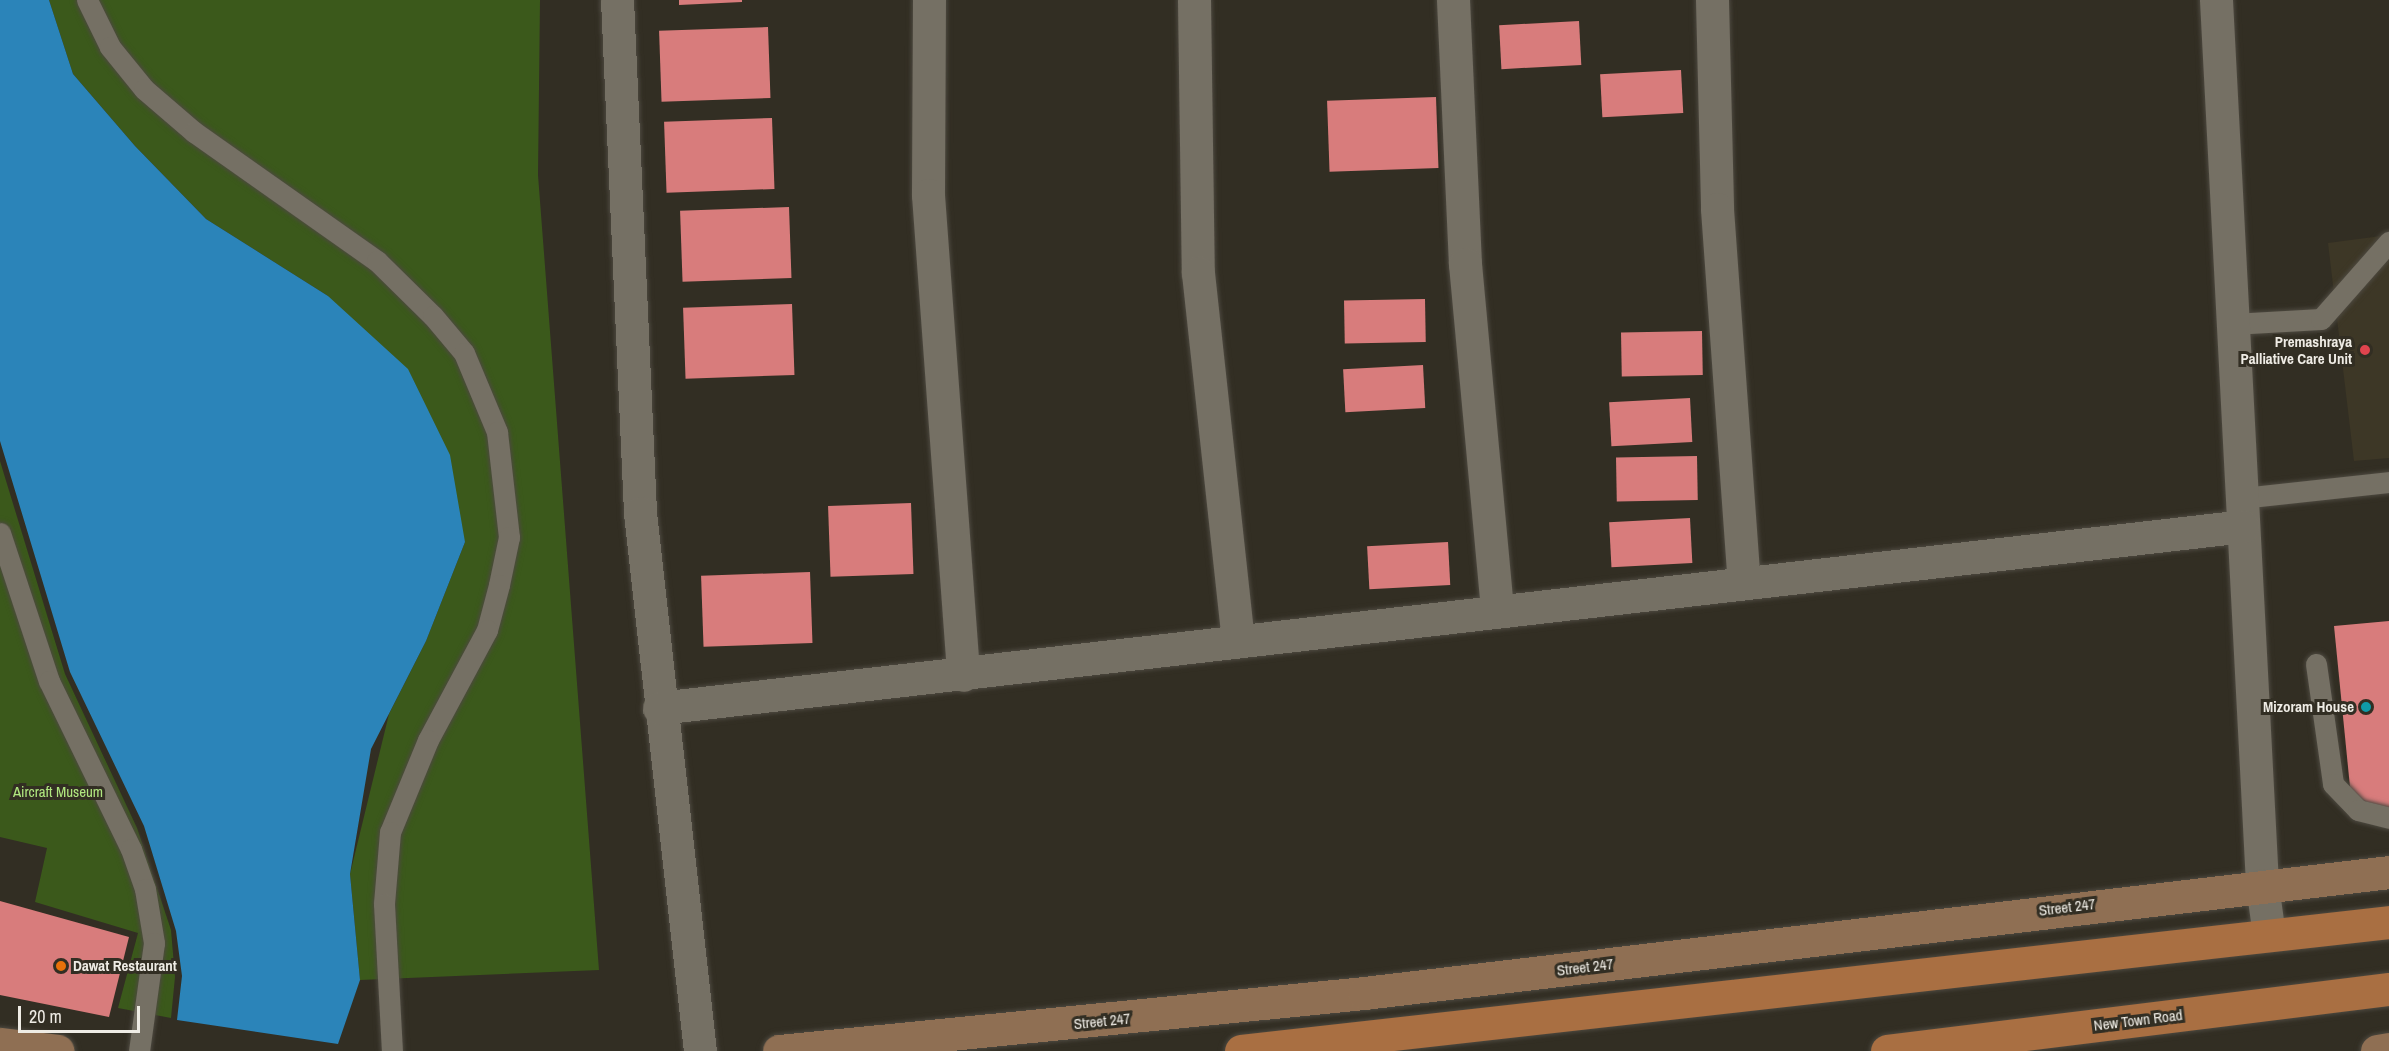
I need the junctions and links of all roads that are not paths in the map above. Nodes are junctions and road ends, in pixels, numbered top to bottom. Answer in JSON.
{"nodes":[{"id":1,"x":87,"y":0,"type":"edge"},
{"id":2,"x":617,"y":0,"type":"edge"},
{"id":3,"x":929,"y":0,"type":"edge"},
{"id":4,"x":1194,"y":0,"type":"edge"},
{"id":5,"x":1453,"y":0,"type":"edge"},
{"id":6,"x":1712,"y":0,"type":"edge"},
{"id":7,"x":2216,"y":0,"type":"edge"},
{"id":8,"x":2389,"y":242,"type":"edge"},
{"id":9,"x":2232,"y":324,"type":"junction"},
{"id":10,"x":2389,"y":482,"type":"edge"},
{"id":11,"x":2243,"y":512,"type":"junction"},
{"id":12,"x":0,"y":533,"type":"edge"},
{"id":13,"x":1744,"y":582,"type":"junction"},
{"id":14,"x":1497,"y":609,"type":"junction"},
{"id":15,"x":1238,"y":641,"type":"junction"},
{"id":16,"x":2316,"y":664,"type":"dead end"},
{"id":17,"x":963,"y":675,"type":"junction"},
{"id":18,"x":658,"y":708,"type":"junction"},
{"id":19,"x":2389,"y":819,"type":"edge"},
{"id":20,"x":2389,"y":872,"type":"edge"},
{"id":21,"x":2262,"y":885,"type":"junction"},
{"id":22,"x":2389,"y":922,"type":"edge"},
{"id":23,"x":2269,"y":935,"type":"junction"},
{"id":24,"x":2389,"y":989,"type":"edge"},
{"id":25,"x":0,"y":1044,"type":"edge"},
{"id":26,"x":2389,"y":1049,"type":"edge"},
{"id":27,"x":58,"y":1051,"type":"edge"},
{"id":28,"x":139,"y":1051,"type":"edge"},
{"id":29,"x":392,"y":1051,"type":"edge"},
{"id":30,"x":700,"y":1051,"type":"edge"},
{"id":31,"x":779,"y":1051,"type":"edge"},
{"id":32,"x":1241,"y":1051,"type":"edge"},
{"id":33,"x":1887,"y":1051,"type":"edge"},
{"id":34,"x":2377,"y":1051,"type":"edge"}],
"edges":[{"from":1,"to":29,"type":"lane"},
{"from":2,"to":18,"type":"street"},
{"from":3,"to":17,"type":"street"},
{"from":4,"to":15,"type":"street"},
{"from":5,"to":14,"type":"street"},
{"from":6,"to":13,"type":"street"},
{"from":7,"to":9,"type":"street"},
{"from":8,"to":9,"type":"lane"},
{"from":9,"to":11,"type":"street"},
{"from":10,"to":11,"type":"lane"},
{"from":11,"to":13,"type":"street"},
{"from":11,"to":21,"type":"street"},
{"from":12,"to":28,"type":"lane"},
{"from":13,"to":14,"type":"street"},
{"from":14,"to":15,"type":"street"},
{"from":15,"to":17,"type":"street"},
{"from":16,"to":19,"type":"lane"},
{"from":17,"to":18,"type":"street"},
{"from":18,"to":30,"type":"street"},
{"from":20,"to":21,"type":"street","name":"Street 247"},
{"from":21,"to":23,"type":"street"},
{"from":21,"to":31,"type":"street","name":"Street 247"},
{"from":22,"to":23,"type":"main road"},
{"from":23,"to":32,"type":"main road"},
{"from":24,"to":33,"type":"main road","name":"New Town Road"},
{"from":25,"to":27,"type":"street"},
{"from":26,"to":34,"type":"street"}]}
